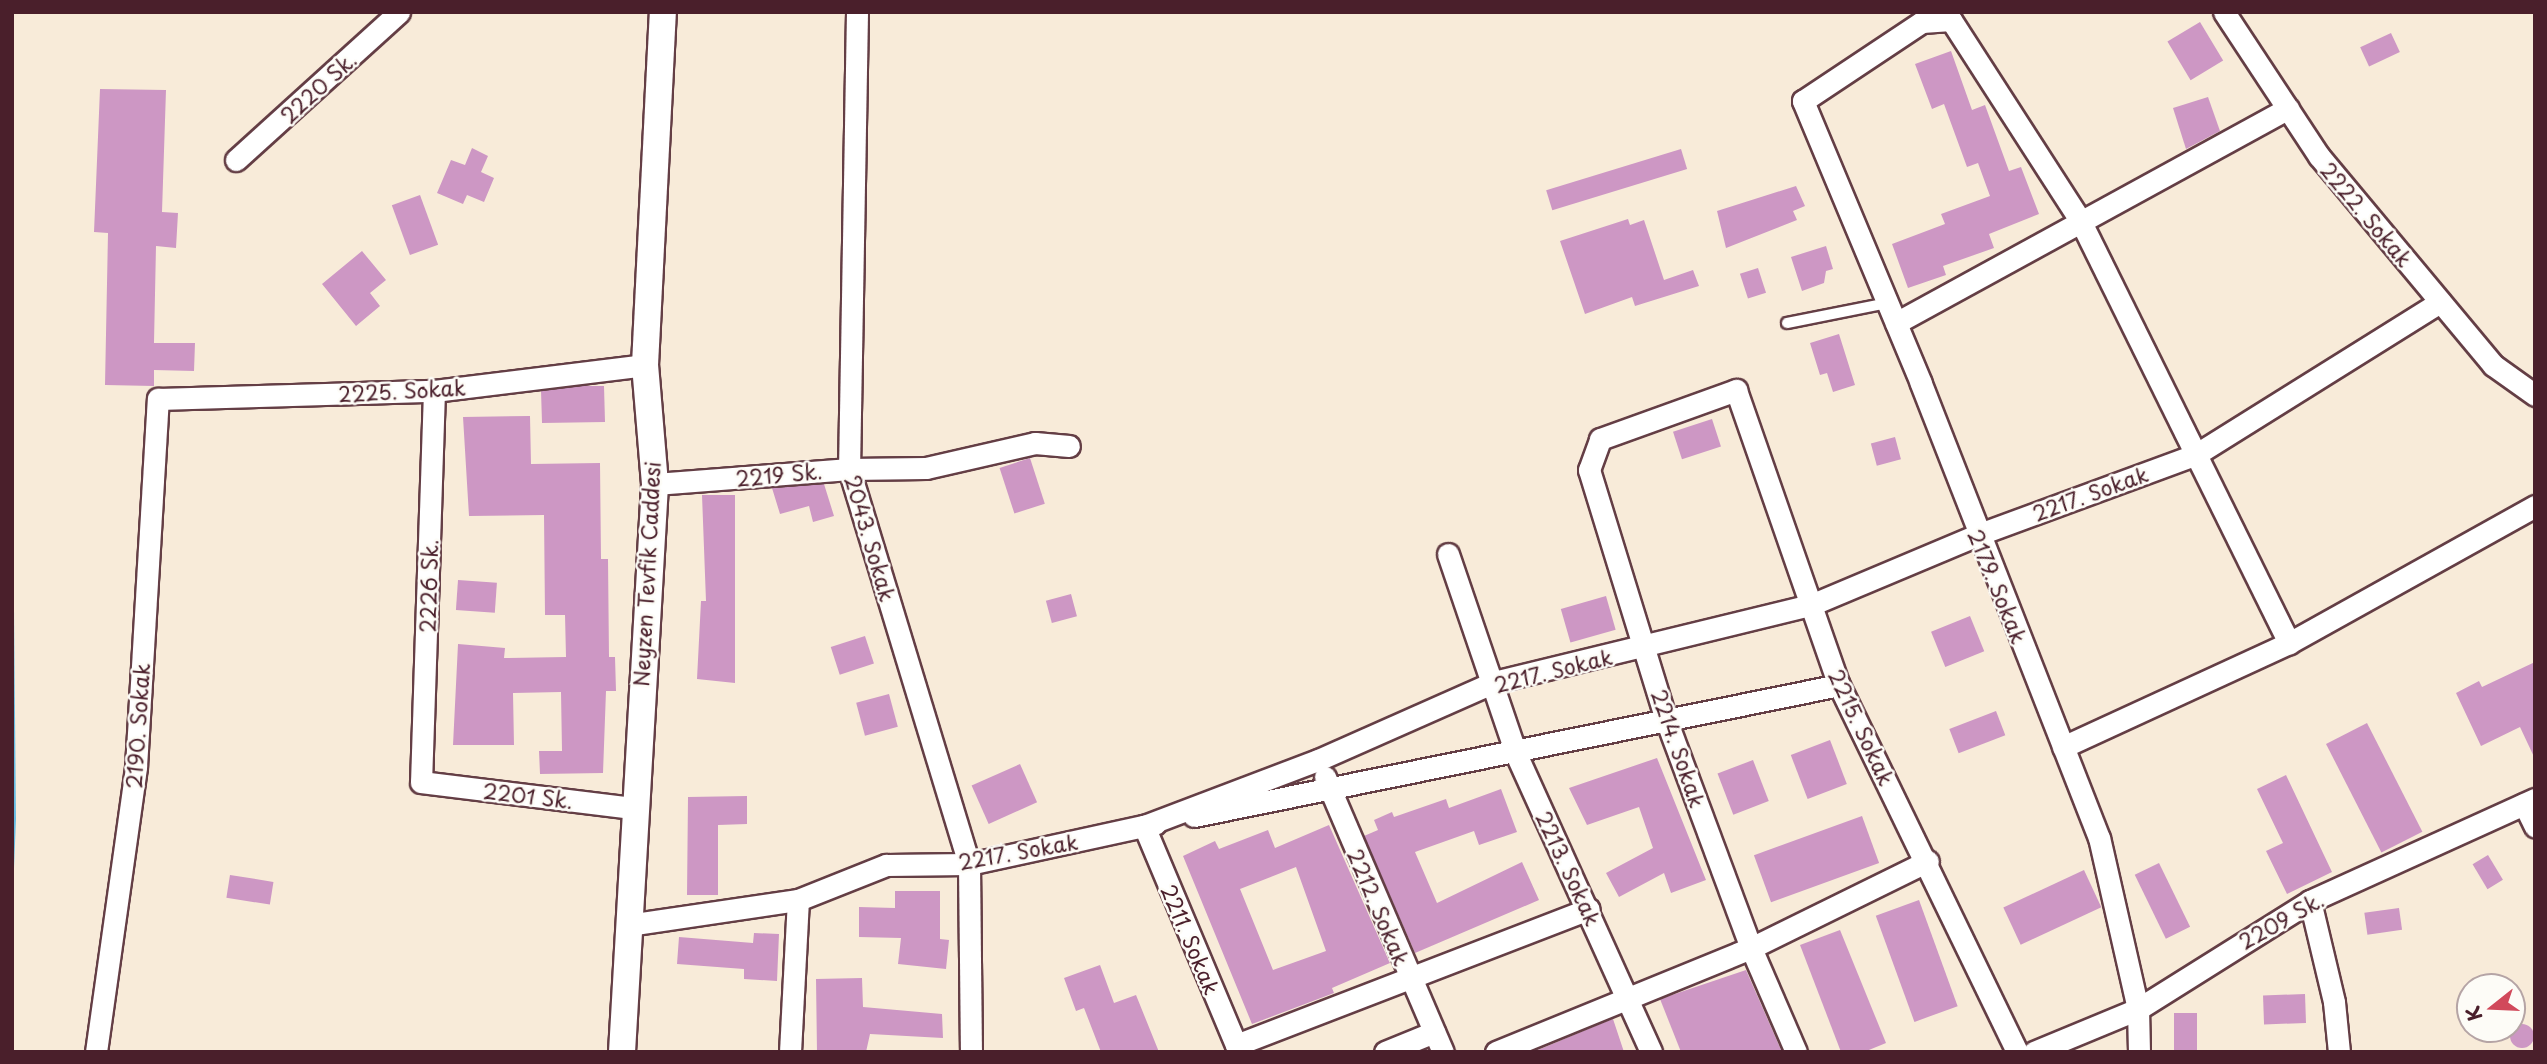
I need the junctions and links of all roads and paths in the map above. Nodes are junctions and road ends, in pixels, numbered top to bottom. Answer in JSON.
{"nodes":[{"id":1,"x":399,"y":12,"type":"edge"},
{"id":2,"x":663,"y":12,"type":"edge"},
{"id":3,"x":857,"y":12,"type":"edge"},
{"id":4,"x":2224,"y":12,"type":"edge"},
{"id":5,"x":2288,"y":108,"type":"junction"},
{"id":6,"x":236,"y":160,"type":"dead end"},
{"id":7,"x":2081,"y":222,"type":"junction"},
{"id":8,"x":2440,"y":302,"type":"junction"},
{"id":9,"x":1891,"y":313,"type":"junction"},
{"id":10,"x":1787,"y":323,"type":"dead end"},
{"id":11,"x":645,"y":365,"type":"junction"},
{"id":12,"x":1736,"y":390,"type":"joint"},
{"id":13,"x":434,"y":391,"type":"junction"},
{"id":14,"x":2535,"y":395,"type":"edge"},
{"id":15,"x":158,"y":399,"type":"joint"},
{"id":16,"x":1069,"y":446,"type":"dead end"},
{"id":17,"x":2195,"y":455,"type":"junction"},
{"id":18,"x":849,"y":469,"type":"junction"},
{"id":19,"x":655,"y":484,"type":"junction"},
{"id":20,"x":2535,"y":506,"type":"edge"},
{"id":21,"x":1977,"y":535,"type":"junction"},
{"id":22,"x":1448,"y":554,"type":"dead end"},
{"id":23,"x":1813,"y":604,"type":"junction"},
{"id":24,"x":2289,"y":643,"type":"junction"},
{"id":25,"x":1646,"y":647,"type":"junction"},
{"id":26,"x":1494,"y":682,"type":"junction"},
{"id":27,"x":1839,"y":685,"type":"junction"},
{"id":28,"x":1666,"y":720,"type":"junction"},
{"id":29,"x":2063,"y":747,"type":"junction"},
{"id":30,"x":1516,"y":754,"type":"junction"},
{"id":31,"x":1318,"y":760,"type":"junction"},
{"id":32,"x":421,"y":782,"type":"joint"},
{"id":33,"x":1329,"y":788,"type":"junction"},
{"id":34,"x":2530,"y":802,"type":"edge"},
{"id":35,"x":634,"y":808,"type":"junction"},
{"id":36,"x":1144,"y":826,"type":"junction"},
{"id":37,"x":2535,"y":827,"type":"edge"},
{"id":38,"x":1928,"y":861,"type":"junction"},
{"id":39,"x":969,"y":864,"type":"junction"},
{"id":40,"x":798,"y":900,"type":"junction"},
{"id":41,"x":2310,"y":901,"type":"junction"},
{"id":42,"x":1589,"y":909,"type":"junction"},
{"id":43,"x":628,"y":925,"type":"junction"},
{"id":44,"x":1751,"y":948,"type":"junction"},
{"id":45,"x":1409,"y":976,"type":"junction"},
{"id":46,"x":1624,"y":996,"type":"junction"},
{"id":47,"x":2138,"y":1009,"type":"junction"},
{"id":48,"x":1434,"y":1032,"type":"junction"},
{"id":49,"x":1238,"y":1048,"type":"edge"},
{"id":50,"x":96,"y":1052,"type":"edge"},
{"id":51,"x":622,"y":1052,"type":"edge"},
{"id":52,"x":790,"y":1052,"type":"edge"},
{"id":53,"x":971,"y":1052,"type":"edge"},
{"id":54,"x":1385,"y":1052,"type":"edge"},
{"id":55,"x":1443,"y":1052,"type":"edge"},
{"id":56,"x":1496,"y":1052,"type":"edge"},
{"id":57,"x":1651,"y":1052,"type":"edge"},
{"id":58,"x":1796,"y":1052,"type":"edge"},
{"id":59,"x":2017,"y":1052,"type":"edge"},
{"id":60,"x":2034,"y":1052,"type":"edge"},
{"id":61,"x":2140,"y":1052,"type":"edge"},
{"id":62,"x":2339,"y":1052,"type":"edge"}],
"edges":[{"from":1,"to":6,"type":"street","name":"2220 Sk."},
{"from":2,"to":11,"type":"street","name":"Neyzen Tevfik Caddesi"},
{"from":3,"to":18,"type":"street","name":"2043. Sokak"},
{"from":4,"to":5,"type":"street","name":"2222. Sokak"},
{"from":5,"to":7,"type":"street"},
{"from":5,"to":8,"type":"street","name":"2222. Sokak"},
{"from":7,"to":9,"type":"street"},
{"from":7,"to":9,"type":"street","name":"2179. Sokak"},
{"from":7,"to":17,"type":"street"},
{"from":8,"to":14,"type":"street","name":"2222. Sokak"},
{"from":8,"to":17,"type":"street","name":"2217. Sokak"},
{"from":9,"to":10,"type":"lane"},
{"from":9,"to":21,"type":"street","name":"2179. Sokak"},
{"from":11,"to":13,"type":"street","name":"2225. Sokak"},
{"from":11,"to":19,"type":"street","name":"Neyzen Tevfik Caddesi"},
{"from":12,"to":23,"type":"street","name":"2215. Sokak"},
{"from":12,"to":25,"type":"street","name":"2214. Sokak"},
{"from":13,"to":15,"type":"street","name":"2225. Sokak"},
{"from":13,"to":32,"type":"street","name":"2226 Sk."},
{"from":15,"to":50,"type":"street","name":"2190. Sokak"},
{"from":16,"to":18,"type":"street","name":"2219 Sk."},
{"from":17,"to":21,"type":"street","name":"2217. Sokak"},
{"from":17,"to":24,"type":"street"},
{"from":18,"to":19,"type":"street","name":"2219 Sk."},
{"from":18,"to":39,"type":"street","name":"2043. Sokak"},
{"from":19,"to":35,"type":"street","name":"Neyzen Tevfik Caddesi"},
{"from":20,"to":24,"type":"street"},
{"from":21,"to":23,"type":"street","name":"2217. Sokak"},
{"from":21,"to":29,"type":"street","name":"2179. Sokak"},
{"from":22,"to":26,"type":"street","name":"2213. Sokak"},
{"from":23,"to":25,"type":"street","name":"2217. Sokak"},
{"from":23,"to":27,"type":"street","name":"2215. Sokak"},
{"from":24,"to":29,"type":"street"},
{"from":25,"to":26,"type":"street","name":"2217. Sokak"},
{"from":25,"to":28,"type":"street","name":"2214. Sokak"},
{"from":26,"to":30,"type":"street","name":"2213. Sokak"},
{"from":26,"to":31,"type":"street","name":"2217. Sokak"},
{"from":27,"to":28,"type":"street"},
{"from":27,"to":38,"type":"street","name":"2215. Sokak"},
{"from":28,"to":30,"type":"street"},
{"from":28,"to":44,"type":"street","name":"2214. Sokak"},
{"from":29,"to":47,"type":"street","name":"2179. Sokak"},
{"from":30,"to":33,"type":"street"},
{"from":30,"to":42,"type":"street","name":"2213. Sokak"},
{"from":31,"to":33,"type":"street","name":"2212. Sokak"},
{"from":31,"to":36,"type":"street","name":"2217. Sokak"},
{"from":32,"to":35,"type":"street","name":"2201 Sk."},
{"from":33,"to":36,"type":"street"},
{"from":33,"to":45,"type":"street","name":"2212. Sokak"},
{"from":34,"to":37,"type":"street"},
{"from":34,"to":41,"type":"street","name":"2209 Sk."},
{"from":35,"to":43,"type":"street","name":"Neyzen Tevfik Caddesi"},
{"from":36,"to":39,"type":"street","name":"2217. Sokak"},
{"from":36,"to":49,"type":"street","name":"2211. Sokak"},
{"from":38,"to":44,"type":"street"},
{"from":38,"to":59,"type":"street","name":"2215. Sokak"},
{"from":39,"to":40,"type":"street","name":"2217. Sokak"},
{"from":39,"to":53,"type":"street","name":"2043. Sokak"},
{"from":40,"to":43,"type":"street","name":"2217. Sokak"},
{"from":40,"to":52,"type":"street"},
{"from":41,"to":47,"type":"street","name":"2209 Sk."},
{"from":41,"to":62,"type":"street"},
{"from":42,"to":45,"type":"street"},
{"from":42,"to":46,"type":"street","name":"2213. Sokak"},
{"from":43,"to":51,"type":"street","name":"Neyzen Tevfik Caddesi"},
{"from":44,"to":46,"type":"street"},
{"from":44,"to":58,"type":"street","name":"2214. Sokak"},
{"from":45,"to":48,"type":"street","name":"2212. Sokak"},
{"from":45,"to":49,"type":"street"},
{"from":46,"to":56,"type":"street"},
{"from":46,"to":57,"type":"street","name":"2213. Sokak"},
{"from":47,"to":60,"type":"street","name":"2209 Sk."},
{"from":47,"to":61,"type":"street","name":"2179. Sokak"},
{"from":48,"to":54,"type":"street"},
{"from":48,"to":55,"type":"street","name":"2212. Sokak"}]}
